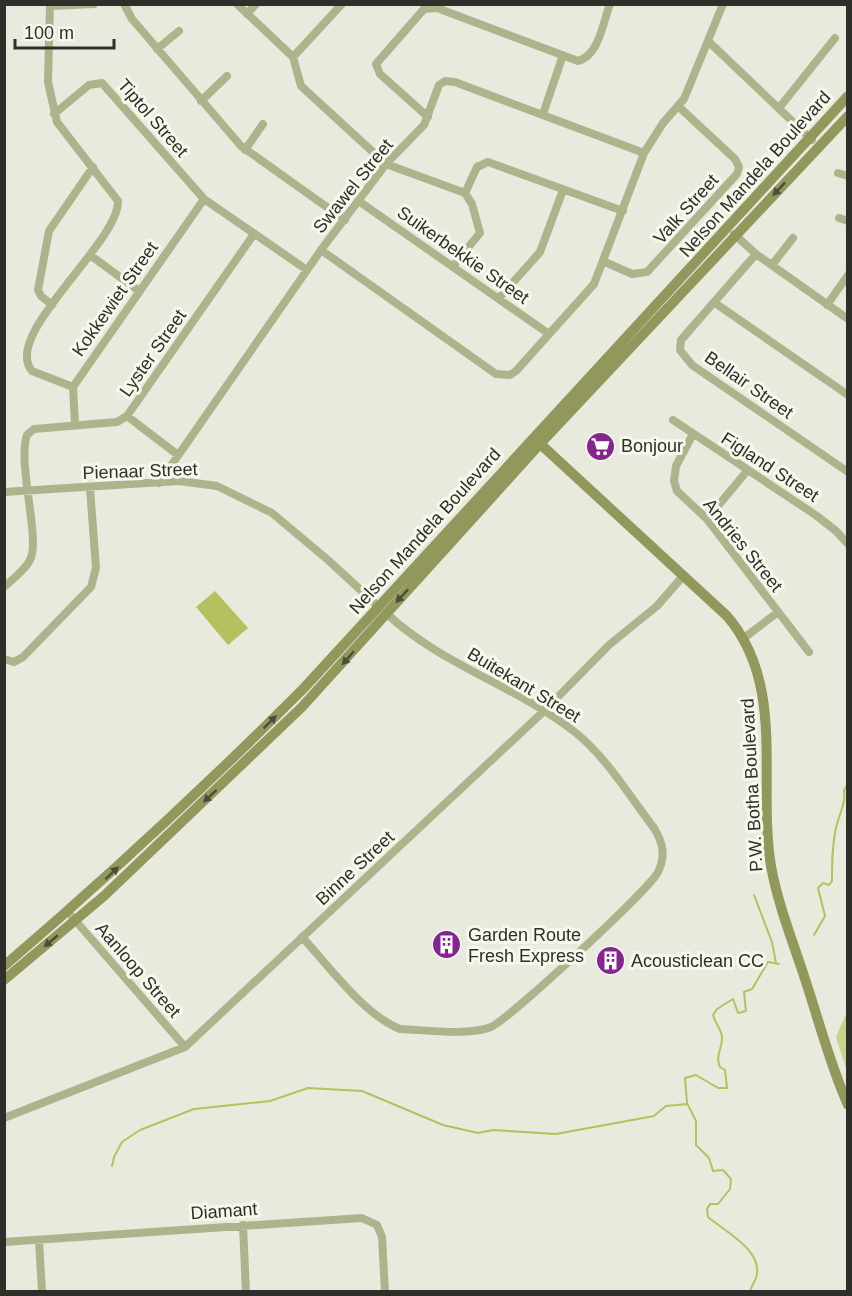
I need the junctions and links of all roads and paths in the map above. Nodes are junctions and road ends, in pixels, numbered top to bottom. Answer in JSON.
{"nodes":[{"id":1,"x":94,"y":4,"type":"edge"},
{"id":2,"x":124,"y":4,"type":"edge"},
{"id":3,"x":237,"y":4,"type":"edge"},
{"id":4,"x":256,"y":4,"type":"edge"},
{"id":5,"x":342,"y":4,"type":"edge"},
{"id":6,"x":723,"y":4,"type":"edge"},
{"id":7,"x":50,"y":5,"type":"edge"},
{"id":8,"x":609,"y":5,"type":"edge"},
{"id":9,"x":247,"y":14,"type":"junction"},
{"id":10,"x":179,"y":31,"type":"dead end"},
{"id":11,"x":835,"y":38,"type":"dead end"},
{"id":12,"x":709,"y":42,"type":"junction"},
{"id":13,"x":157,"y":49,"type":"junction"},
{"id":14,"x":563,"y":56,"type":"junction"},
{"id":15,"x":293,"y":57,"type":"junction"},
{"id":16,"x":227,"y":76,"type":"dead end"},
{"id":17,"x":848,"y":96,"type":"edge"},
{"id":18,"x":201,"y":101,"type":"junction"},
{"id":19,"x":678,"y":106,"type":"junction"},
{"id":20,"x":779,"y":108,"type":"junction"},
{"id":21,"x":54,"y":114,"type":"junction"},
{"id":22,"x":543,"y":114,"type":"junction"},
{"id":23,"x":848,"y":116,"type":"edge"},
{"id":24,"x":428,"y":117,"type":"junction"},
{"id":25,"x":263,"y":124,"type":"dead end"},
{"id":26,"x":810,"y":138,"type":"junction"},
{"id":27,"x":819,"y":146,"type":"junction"},
{"id":28,"x":245,"y":150,"type":"junction"},
{"id":29,"x":644,"y":153,"type":"junction"},
{"id":30,"x":386,"y":164,"type":"junction"},
{"id":31,"x":93,"y":167,"type":"junction"},
{"id":32,"x":838,"y":173,"type":"dead end"},
{"id":33,"x":848,"y":176,"type":"edge"},
{"id":34,"x":563,"y":190,"type":"junction"},
{"id":35,"x":465,"y":193,"type":"junction"},
{"id":36,"x":204,"y":199,"type":"junction"},
{"id":37,"x":360,"y":201,"type":"junction"},
{"id":38,"x":622,"y":211,"type":"junction"},
{"id":39,"x":345,"y":220,"type":"junction"},
{"id":40,"x":732,"y":232,"type":"junction"},
{"id":41,"x":254,"y":234,"type":"junction"},
{"id":42,"x":793,"y":238,"type":"dead end"},
{"id":43,"x":321,"y":250,"type":"junction"},
{"id":44,"x":756,"y":254,"type":"junction"},
{"id":45,"x":90,"y":255,"type":"junction"},
{"id":46,"x":605,"y":262,"type":"junction"},
{"id":47,"x":772,"y":265,"type":"junction"},
{"id":48,"x":453,"y":266,"type":"junction"},
{"id":49,"x":307,"y":270,"type":"junction"},
{"id":50,"x":848,"y":275,"type":"edge"},
{"id":51,"x":139,"y":291,"type":"junction"},
{"id":52,"x":499,"y":298,"type":"junction"},
{"id":53,"x":715,"y":303,"type":"junction"},
{"id":54,"x":827,"y":304,"type":"junction"},
{"id":55,"x":52,"y":305,"type":"junction"},
{"id":56,"x":848,"y":319,"type":"edge"},
{"id":57,"x":549,"y":334,"type":"junction"},
{"id":58,"x":73,"y":387,"type":"junction"},
{"id":59,"x":848,"y":395,"type":"edge"},
{"id":60,"x":127,"y":416,"type":"junction"},
{"id":61,"x":673,"y":420,"type":"dead end"},
{"id":62,"x":75,"y":424,"type":"junction"},
{"id":63,"x":693,"y":434,"type":"junction"},
{"id":64,"x":537,"y":441,"type":"junction"},
{"id":65,"x":178,"y":455,"type":"junction"},
{"id":66,"x":747,"y":471,"type":"junction"},
{"id":67,"x":848,"y":472,"type":"edge"},
{"id":68,"x":159,"y":483,"type":"junction"},
{"id":69,"x":90,"y":488,"type":"junction"},
{"id":70,"x":4,"y":492,"type":"edge"},
{"id":71,"x":27,"y":492,"type":"junction"},
{"id":72,"x":707,"y":519,"type":"junction"},
{"id":73,"x":848,"y":544,"type":"edge"},
{"id":74,"x":684,"y":575,"type":"junction"},
{"id":75,"x":4,"y":587,"type":"edge"},
{"id":76,"x":382,"y":610,"type":"junction"},
{"id":77,"x":778,"y":612,"type":"junction"},
{"id":78,"x":744,"y":638,"type":"junction"},
{"id":79,"x":809,"y":652,"type":"dead end"},
{"id":80,"x":4,"y":659,"type":"edge"},
{"id":81,"x":544,"y":711,"type":"junction"},
{"id":82,"x":72,"y":916,"type":"junction"},
{"id":83,"x":302,"y":937,"type":"junction"},
{"id":84,"x":4,"y":966,"type":"edge"},
{"id":85,"x":4,"y":980,"type":"edge"},
{"id":86,"x":184,"y":1047,"type":"junction"},
{"id":87,"x":848,"y":1105,"type":"edge"},
{"id":88,"x":4,"y":1118,"type":"edge"},
{"id":89,"x":243,"y":1225,"type":"junction"},
{"id":90,"x":39,"y":1240,"type":"junction"},
{"id":91,"x":4,"y":1242,"type":"edge"},
{"id":92,"x":42,"y":1292,"type":"edge"},
{"id":93,"x":246,"y":1292,"type":"edge"},
{"id":94,"x":385,"y":1292,"type":"edge"}],
"edges":[{"from":1,"to":7,"type":"street"},
{"from":2,"to":13,"type":"street"},
{"from":3,"to":9,"type":"street"},
{"from":4,"to":9,"type":"street"},
{"from":5,"to":15,"type":"street"},
{"from":6,"to":12,"type":"street"},
{"from":7,"to":21,"type":"street"},
{"from":8,"to":14,"type":"street"},
{"from":9,"to":15,"type":"street"},
{"from":10,"to":13,"type":"street"},
{"from":11,"to":20,"type":"street"},
{"from":12,"to":19,"type":"street"},
{"from":12,"to":20,"type":"street"},
{"from":13,"to":18,"type":"street"},
{"from":14,"to":22,"type":"street"},
{"from":14,"to":24,"type":"street"},
{"from":15,"to":30,"type":"street"},
{"from":16,"to":18,"type":"street"},
{"from":17,"to":26,"type":"street","name":"Nelson Mandela Boulevard"},
{"from":18,"to":28,"type":"street"},
{"from":19,"to":29,"type":"street"},
{"from":19,"to":46,"type":"street","name":"Valk Street"},
{"from":20,"to":26,"type":"street"},
{"from":21,"to":31,"type":"street"},
{"from":21,"to":36,"type":"street","name":"Tiptol Street"},
{"from":22,"to":24,"type":"street","name":"Swawel Street"},
{"from":22,"to":29,"type":"street","name":"Swawel Street"},
{"from":23,"to":27,"type":"street","name":"Nelson Mandela Boulevard"},
{"from":24,"to":30,"type":"street","name":"Swawel Street"},
{"from":25,"to":28,"type":"street"},
{"from":26,"to":27,"type":"street"},
{"from":26,"to":40,"type":"street","name":"Nelson Mandela Boulevard"},
{"from":27,"to":40,"type":"street","name":"Nelson Mandela Boulevard","one_way":true},
{"from":28,"to":39,"type":"street"},
{"from":29,"to":38,"type":"street"},
{"from":30,"to":35,"type":"street"},
{"from":30,"to":37,"type":"street","name":"Swawel Street"},
{"from":31,"to":45,"type":"street"},
{"from":31,"to":55,"type":"street"},
{"from":32,"to":33,"type":"street"},
{"from":34,"to":35,"type":"street"},
{"from":34,"to":38,"type":"street"},
{"from":34,"to":52,"type":"street"},
{"from":35,"to":48,"type":"street"},
{"from":36,"to":41,"type":"street","name":"Tiptol Street"},
{"from":36,"to":51,"type":"street","name":"Kokkewiet Street"},
{"from":37,"to":39,"type":"street","name":"Swawel Street"},
{"from":37,"to":48,"type":"street","name":"Suikerbekkie Street"},
{"from":38,"to":46,"type":"street"},
{"from":39,"to":43,"type":"street","name":"Swawel Street"},
{"from":40,"to":44,"type":"street"},
{"from":40,"to":64,"type":"street","name":"Nelson Mandela Boulevard"},
{"from":41,"to":49,"type":"street","name":"Tiptol Street"},
{"from":41,"to":60,"type":"street","name":"Lyster Street"},
{"from":42,"to":47,"type":"street"},
{"from":43,"to":49,"type":"street","name":"Swawel Street"},
{"from":43,"to":57,"type":"street"},
{"from":44,"to":47,"type":"street"},
{"from":44,"to":53,"type":"street","name":"Bellair Street"},
{"from":45,"to":51,"type":"street"},
{"from":45,"to":55,"type":"street"},
{"from":46,"to":57,"type":"street"},
{"from":47,"to":54,"type":"street"},
{"from":48,"to":52,"type":"street","name":"Suikerbekkie Street"},
{"from":49,"to":65,"type":"street","name":"Swawel Street"},
{"from":50,"to":54,"type":"street"},
{"from":51,"to":58,"type":"street","name":"Kokkewiet Street"},
{"from":52,"to":57,"type":"street","name":"Suikerbekkie Street"},
{"from":53,"to":59,"type":"street"},
{"from":53,"to":67,"type":"street","name":"Bellair Street"},
{"from":54,"to":56,"type":"street"},
{"from":55,"to":58,"type":"street"},
{"from":58,"to":62,"type":"street"},
{"from":60,"to":62,"type":"street","name":"Lyster Street"},
{"from":60,"to":65,"type":"street"},
{"from":61,"to":63,"type":"street","name":"Figland Street"},
{"from":62,"to":71,"type":"street","name":"Lyster Street"},
{"from":63,"to":66,"type":"street","name":"Figland Street"},
{"from":63,"to":72,"type":"street","name":"Andries Street"},
{"from":64,"to":74,"type":"street","name":"P.W. Botha Boulevard"},
{"from":64,"to":76,"type":"street","name":"Nelson Mandela Boulevard"},
{"from":65,"to":68,"type":"street","name":"Swawel Street"},
{"from":66,"to":72,"type":"street"},
{"from":66,"to":73,"type":"street","name":"Figland Street"},
{"from":68,"to":69,"type":"street","name":"Pienaar Street"},
{"from":68,"to":76,"type":"street","name":"Pienaar Street"},
{"from":69,"to":71,"type":"street","name":"Pienaar Street"},
{"from":69,"to":80,"type":"street"},
{"from":70,"to":71,"type":"street","name":"Pienaar Street"},
{"from":71,"to":75,"type":"street"},
{"from":72,"to":77,"type":"street","name":"Andries Street"},
{"from":74,"to":78,"type":"street","name":"P.W. Botha Boulevard"},
{"from":74,"to":81,"type":"street","name":"Binne Street"},
{"from":76,"to":81,"type":"street","name":"Buitekant Street"},
{"from":76,"to":82,"type":"street","name":"Nelson Mandela Boulevard"},
{"from":77,"to":78,"type":"street","name":"Andries Street"},
{"from":77,"to":79,"type":"street","name":"Andries Street"},
{"from":78,"to":87,"type":"street","name":"P.W. Botha Boulevard"},
{"from":81,"to":83,"type":"street","name":"Binne Street"},
{"from":81,"to":83,"type":"street","name":"Buitekant Street"},
{"from":82,"to":84,"type":"street","name":"Nelson Mandela Boulevard"},
{"from":82,"to":85,"type":"street","name":"Nelson Mandela Boulevard","one_way":true},
{"from":82,"to":86,"type":"street","name":"Aanloop Street"},
{"from":83,"to":86,"type":"street","name":"Binne Street"},
{"from":86,"to":88,"type":"street","name":"Binne Street"},
{"from":89,"to":90,"type":"street","name":"Diamant"},
{"from":89,"to":93,"type":"street"},
{"from":89,"to":94,"type":"street","name":"Diamant"},
{"from":90,"to":91,"type":"street","name":"Diamant"},
{"from":90,"to":92,"type":"street"}]}
